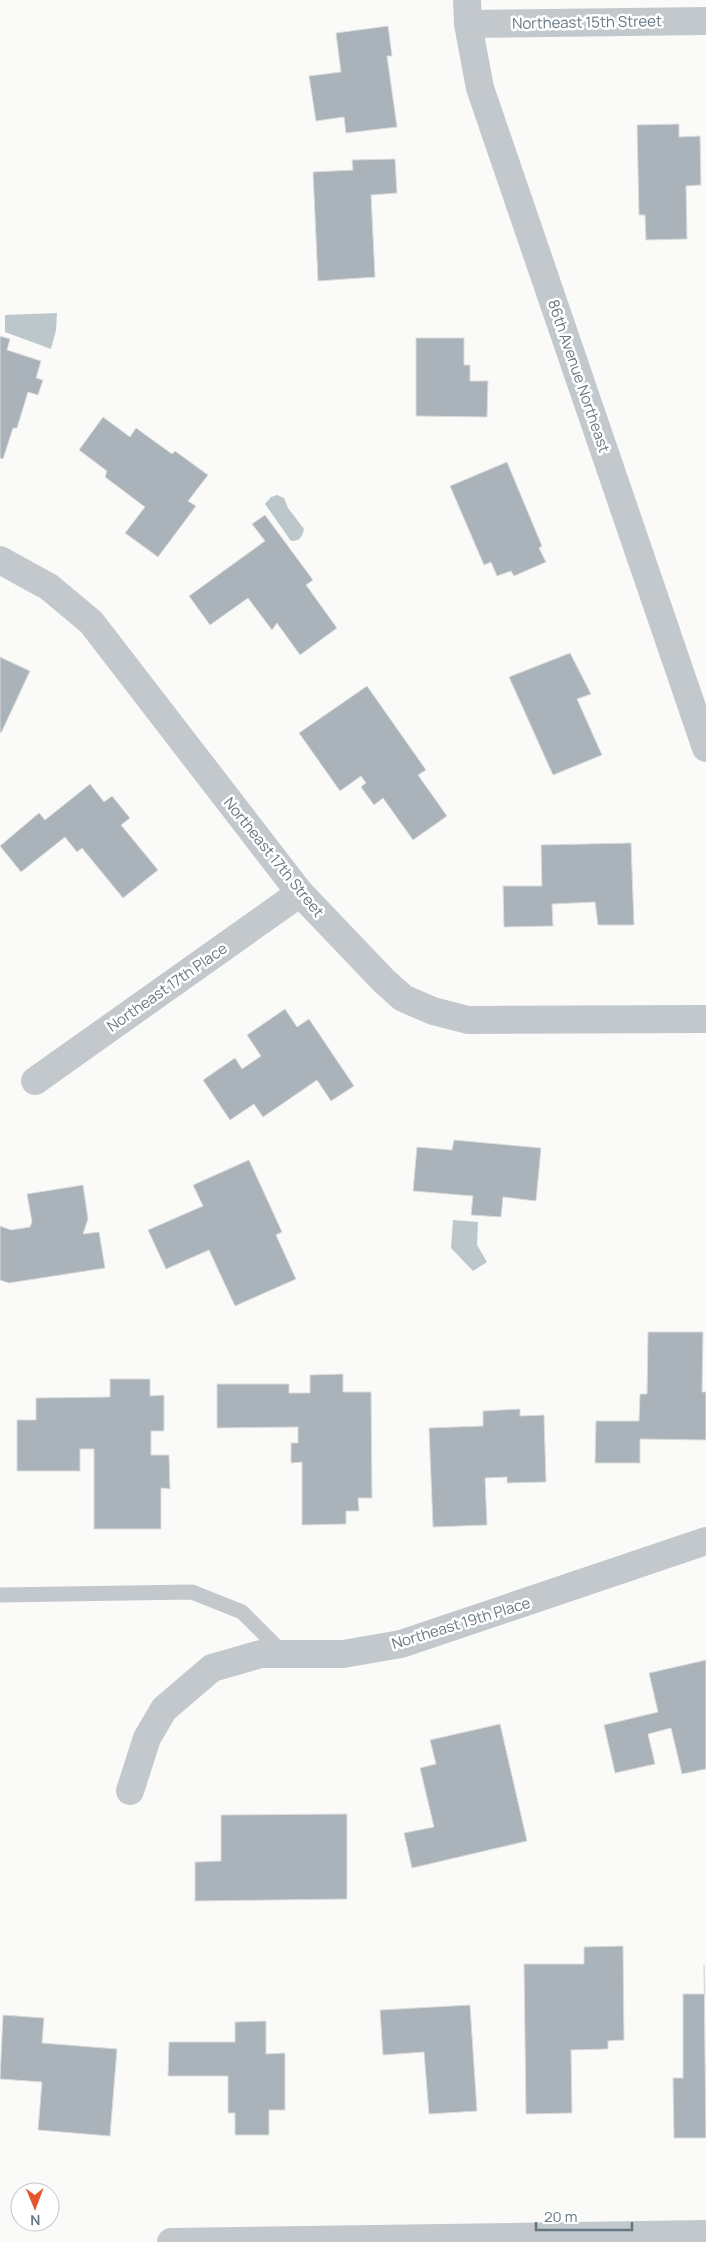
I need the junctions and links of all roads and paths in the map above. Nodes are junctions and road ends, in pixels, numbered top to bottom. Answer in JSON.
{"nodes":[{"id":1,"x":468,"y":12,"type":"edge"},
{"id":2,"x":706,"y":21,"type":"edge"},
{"id":3,"x":0,"y":560,"type":"edge"},
{"id":4,"x":706,"y":748,"type":"edge"},
{"id":5,"x":300,"y":893,"type":"junction"},
{"id":6,"x":706,"y":1019,"type":"edge"},
{"id":7,"x":34,"y":1081,"type":"dead end"},
{"id":8,"x":706,"y":1541,"type":"edge"},
{"id":9,"x":0,"y":1596,"type":"edge"},
{"id":10,"x":284,"y":1654,"type":"junction"},
{"id":11,"x":130,"y":1791,"type":"dead end"},
{"id":12,"x":706,"y":2234,"type":"edge"},
{"id":13,"x":171,"y":2242,"type":"edge"}],
"edges":[{"from":1,"to":2,"type":"street","name":"Northeast 15th Street"},
{"from":1,"to":4,"type":"street","name":"86th Avenue Northeast"},
{"from":3,"to":5,"type":"street","name":"Northeast 17th Street"},
{"from":5,"to":6,"type":"street","name":"Northeast 17th Street"},
{"from":5,"to":7,"type":"street","name":"Northeast 17th Place"},
{"from":8,"to":10,"type":"street","name":"Northeast 19th Place"},
{"from":9,"to":10,"type":"lane"},
{"from":10,"to":11,"type":"street","name":"Northeast 19th Place"},
{"from":12,"to":13,"type":"street"}]}
